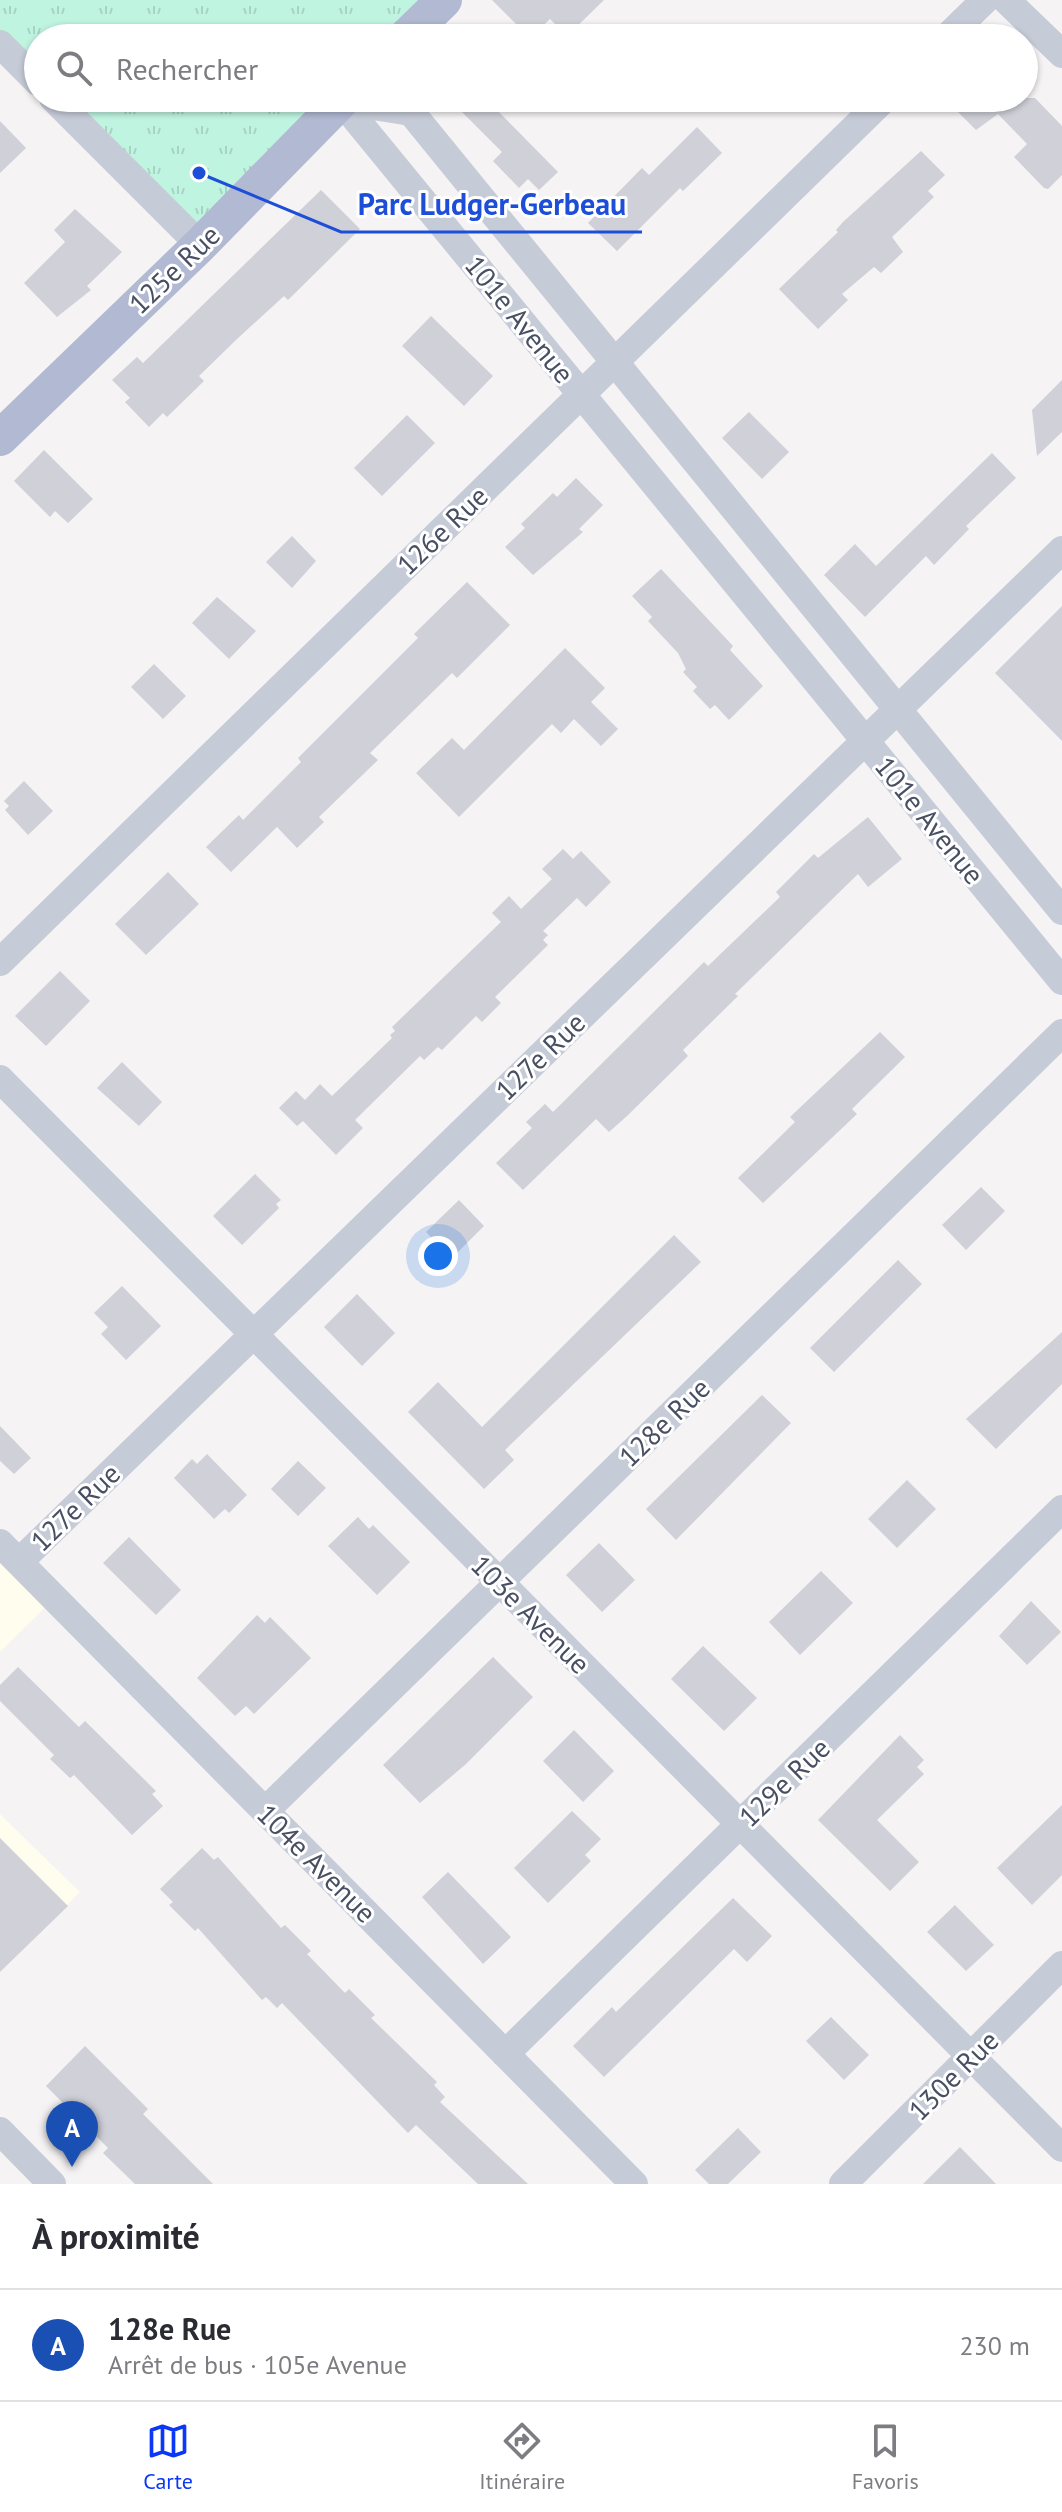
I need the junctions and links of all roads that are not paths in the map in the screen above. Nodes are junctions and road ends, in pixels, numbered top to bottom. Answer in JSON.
{"nodes":[{"id":1,"x":444,"y":0,"type":"edge"},
{"id":2,"x":985,"y":0,"type":"edge"},
{"id":3,"x":1006,"y":0,"type":"edge"},
{"id":4,"x":419,"y":24,"type":"edge"},
{"id":5,"x":960,"y":24,"type":"edge"},
{"id":6,"x":1031,"y":24,"type":"edge"},
{"id":7,"x":1038,"y":31,"type":"edge"},
{"id":8,"x":0,"y":44,"type":"edge"},
{"id":9,"x":1062,"y":54,"type":"edge"},
{"id":10,"x":24,"y":68,"type":"edge"},
{"id":11,"x":67,"y":112,"type":"edge"},
{"id":12,"x":330,"y":112,"type":"edge"},
{"id":13,"x":354,"y":112,"type":"edge"},
{"id":14,"x":411,"y":112,"type":"edge"},
{"id":15,"x":871,"y":112,"type":"edge"},
{"id":16,"x":200,"y":245,"type":"junction"},
{"id":17,"x":616,"y":360,"type":"junction"},
{"id":18,"x":582,"y":394,"type":"junction"},
{"id":19,"x":0,"y":438,"type":"edge"},
{"id":20,"x":1062,"y":550,"type":"edge"},
{"id":21,"x":898,"y":709,"type":"junction"},
{"id":22,"x":865,"y":741,"type":"junction"},
{"id":23,"x":1062,"y":911,"type":"edge"},
{"id":24,"x":0,"y":962,"type":"edge"},
{"id":25,"x":1062,"y":981,"type":"edge"},
{"id":26,"x":1062,"y":1033,"type":"edge"},
{"id":27,"x":0,"y":1079,"type":"edge"},
{"id":28,"x":253,"y":1334,"type":"junction"},
{"id":29,"x":1062,"y":1509,"type":"edge"},
{"id":30,"x":9,"y":1552,"type":"edge"},
{"id":31,"x":500,"y":1582,"type":"junction"},
{"id":32,"x":265,"y":1811,"type":"junction"},
{"id":33,"x":740,"y":1824,"type":"junction"},
{"id":34,"x":1062,"y":1965,"type":"edge"},
{"id":35,"x":505,"y":2054,"type":"junction"},
{"id":36,"x":971,"y":2057,"type":"junction"},
{"id":37,"x":0,"y":2131,"type":"edge"},
{"id":38,"x":1062,"y":2148,"type":"edge"},
{"id":39,"x":52,"y":2184,"type":"edge"},
{"id":40,"x":634,"y":2184,"type":"edge"},
{"id":41,"x":843,"y":2184,"type":"edge"}],
"edges":[{"from":1,"to":4,"type":"main road"},
{"from":2,"to":5,"type":"street"},
{"from":3,"to":6,"type":"street"},
{"from":7,"to":9,"type":"street"},
{"from":8,"to":10,"type":"street"},
{"from":11,"to":16,"type":"street"},
{"from":12,"to":16,"type":"main road","name":"125e Rue"},
{"from":13,"to":18,"type":"street","name":"101e Avenue"},
{"from":14,"to":17,"type":"street","name":"101e Avenue"},
{"from":15,"to":17,"type":"street","name":"126e Rue"},
{"from":16,"to":19,"type":"main road","name":"125e Rue"},
{"from":17,"to":18,"type":"street","name":"126e Rue"},
{"from":17,"to":21,"type":"street","name":"101e Avenue"},
{"from":18,"to":22,"type":"street","name":"101e Avenue"},
{"from":18,"to":24,"type":"street","name":"126e Rue"},
{"from":20,"to":21,"type":"street","name":"127e Rue"},
{"from":21,"to":22,"type":"street","name":"127e Rue"},
{"from":21,"to":23,"type":"street","name":"101e Avenue"},
{"from":22,"to":25,"type":"street","name":"101e Avenue"},
{"from":22,"to":28,"type":"street","name":"127e Rue"},
{"from":26,"to":31,"type":"street","name":"128e Rue"},
{"from":27,"to":28,"type":"street","name":"103e Avenue"},
{"from":28,"to":30,"type":"street","name":"127e Rue"},
{"from":28,"to":31,"type":"street","name":"103e Avenue"},
{"from":29,"to":33,"type":"street","name":"129e Rue"},
{"from":30,"to":32,"type":"street","name":"104e Avenue"},
{"from":31,"to":32,"type":"street","name":"128e Rue"},
{"from":31,"to":33,"type":"street","name":"103e Avenue"},
{"from":32,"to":35,"type":"street","name":"104e Avenue"},
{"from":33,"to":35,"type":"street","name":"129e Rue"},
{"from":33,"to":36,"type":"street","name":"103e Avenue"},
{"from":34,"to":36,"type":"street","name":"130e Rue"},
{"from":35,"to":40,"type":"street","name":"104e Avenue"},
{"from":36,"to":38,"type":"street","name":"103e Avenue"},
{"from":36,"to":41,"type":"street","name":"130e Rue"},
{"from":37,"to":39,"type":"street"}]}
